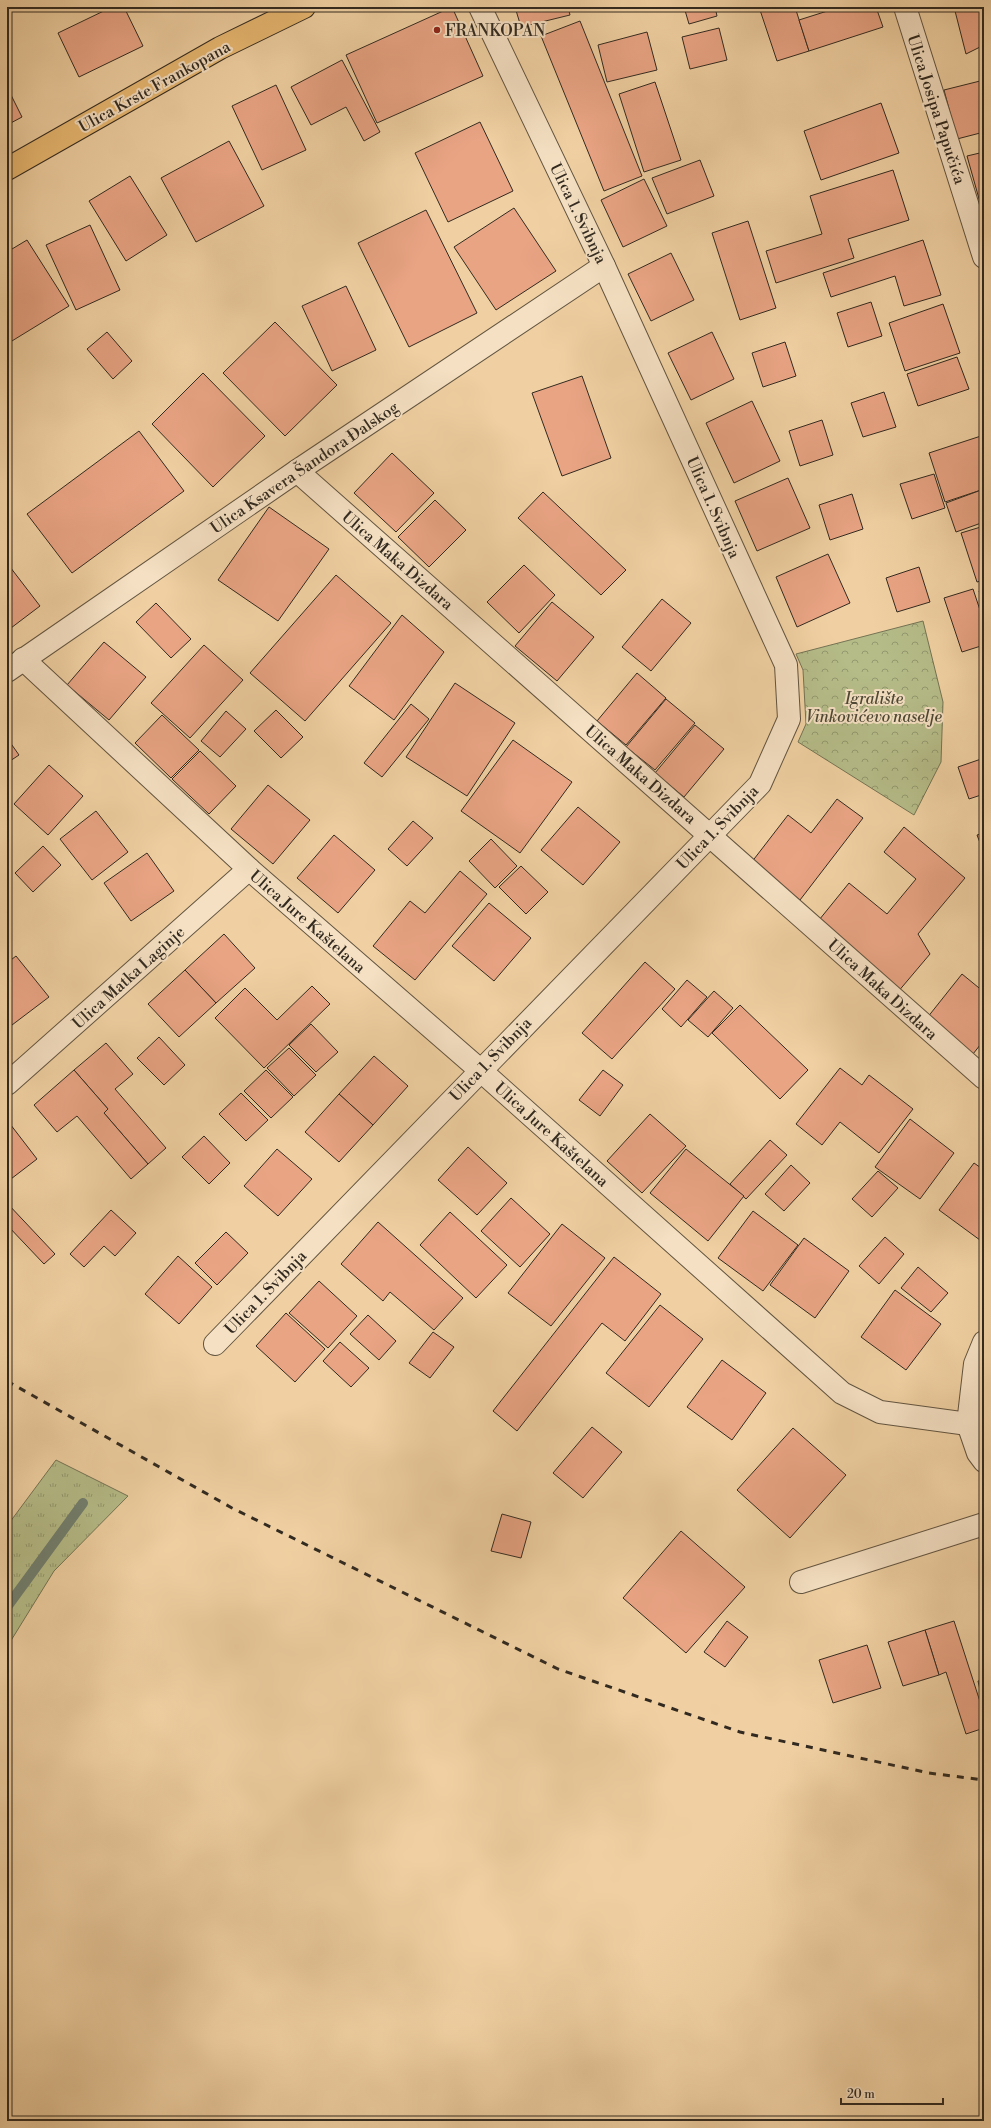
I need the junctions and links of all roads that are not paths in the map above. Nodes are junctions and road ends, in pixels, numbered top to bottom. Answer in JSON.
{"nodes":[{"id":1,"x":304,"y":7,"type":"edge"},
{"id":2,"x":480,"y":7,"type":"edge"},
{"id":3,"x":905,"y":7,"type":"edge"},
{"id":4,"x":7,"y":169,"type":"edge"},
{"id":5,"x":984,"y":258,"type":"edge"},
{"id":6,"x":604,"y":266,"type":"junction"},
{"id":7,"x":297,"y":471,"type":"junction"},
{"id":8,"x":15,"y":665,"type":"edge"},
{"id":9,"x":710,"y":834,"type":"junction"},
{"id":10,"x":249,"y":869,"type":"junction"},
{"id":11,"x":480,"y":1070,"type":"junction"},
{"id":12,"x":984,"y":1078,"type":"edge"},
{"id":13,"x":7,"y":1084,"type":"edge"},
{"id":14,"x":984,"y":1342,"type":"edge"},
{"id":15,"x":215,"y":1344,"type":"dead end"},
{"id":16,"x":968,"y":1424,"type":"junction"},
{"id":17,"x":984,"y":1461,"type":"edge"},
{"id":18,"x":984,"y":1524,"type":"edge"},
{"id":19,"x":801,"y":1582,"type":"dead end"}],
"edges":[{"from":1,"to":4,"type":"main road","name":"Ulica Krste Frankopana"},
{"from":2,"to":6,"type":"street","name":"Ulica 1. Svibnja"},
{"from":3,"to":5,"type":"street","name":"Ulica Josipa Papučića"},
{"from":6,"to":7,"type":"street","name":"Ulica Ksavera Šandora Đalskog"},
{"from":6,"to":9,"type":"street","name":"Ulica 1. Svibnja"},
{"from":7,"to":8,"type":"street","name":"Ulica Ksavera Šandora Đalskog"},
{"from":7,"to":9,"type":"street","name":"Ulica Maka Dizdara"},
{"from":8,"to":10,"type":"street","name":"Ulica Jure Kaštelana"},
{"from":9,"to":11,"type":"street","name":"Ulica 1. Svibnja"},
{"from":9,"to":12,"type":"street","name":"Ulica Maka Dizdara"},
{"from":10,"to":11,"type":"street","name":"Ulica Jure Kaštelana"},
{"from":10,"to":13,"type":"street","name":"Ulica Matka Laginje"},
{"from":11,"to":15,"type":"street","name":"Ulica 1. Svibnja"},
{"from":11,"to":16,"type":"street","name":"Ulica Jure Kaštelana"},
{"from":14,"to":16,"type":"street"},
{"from":16,"to":17,"type":"street"},
{"from":18,"to":19,"type":"street"}]}
